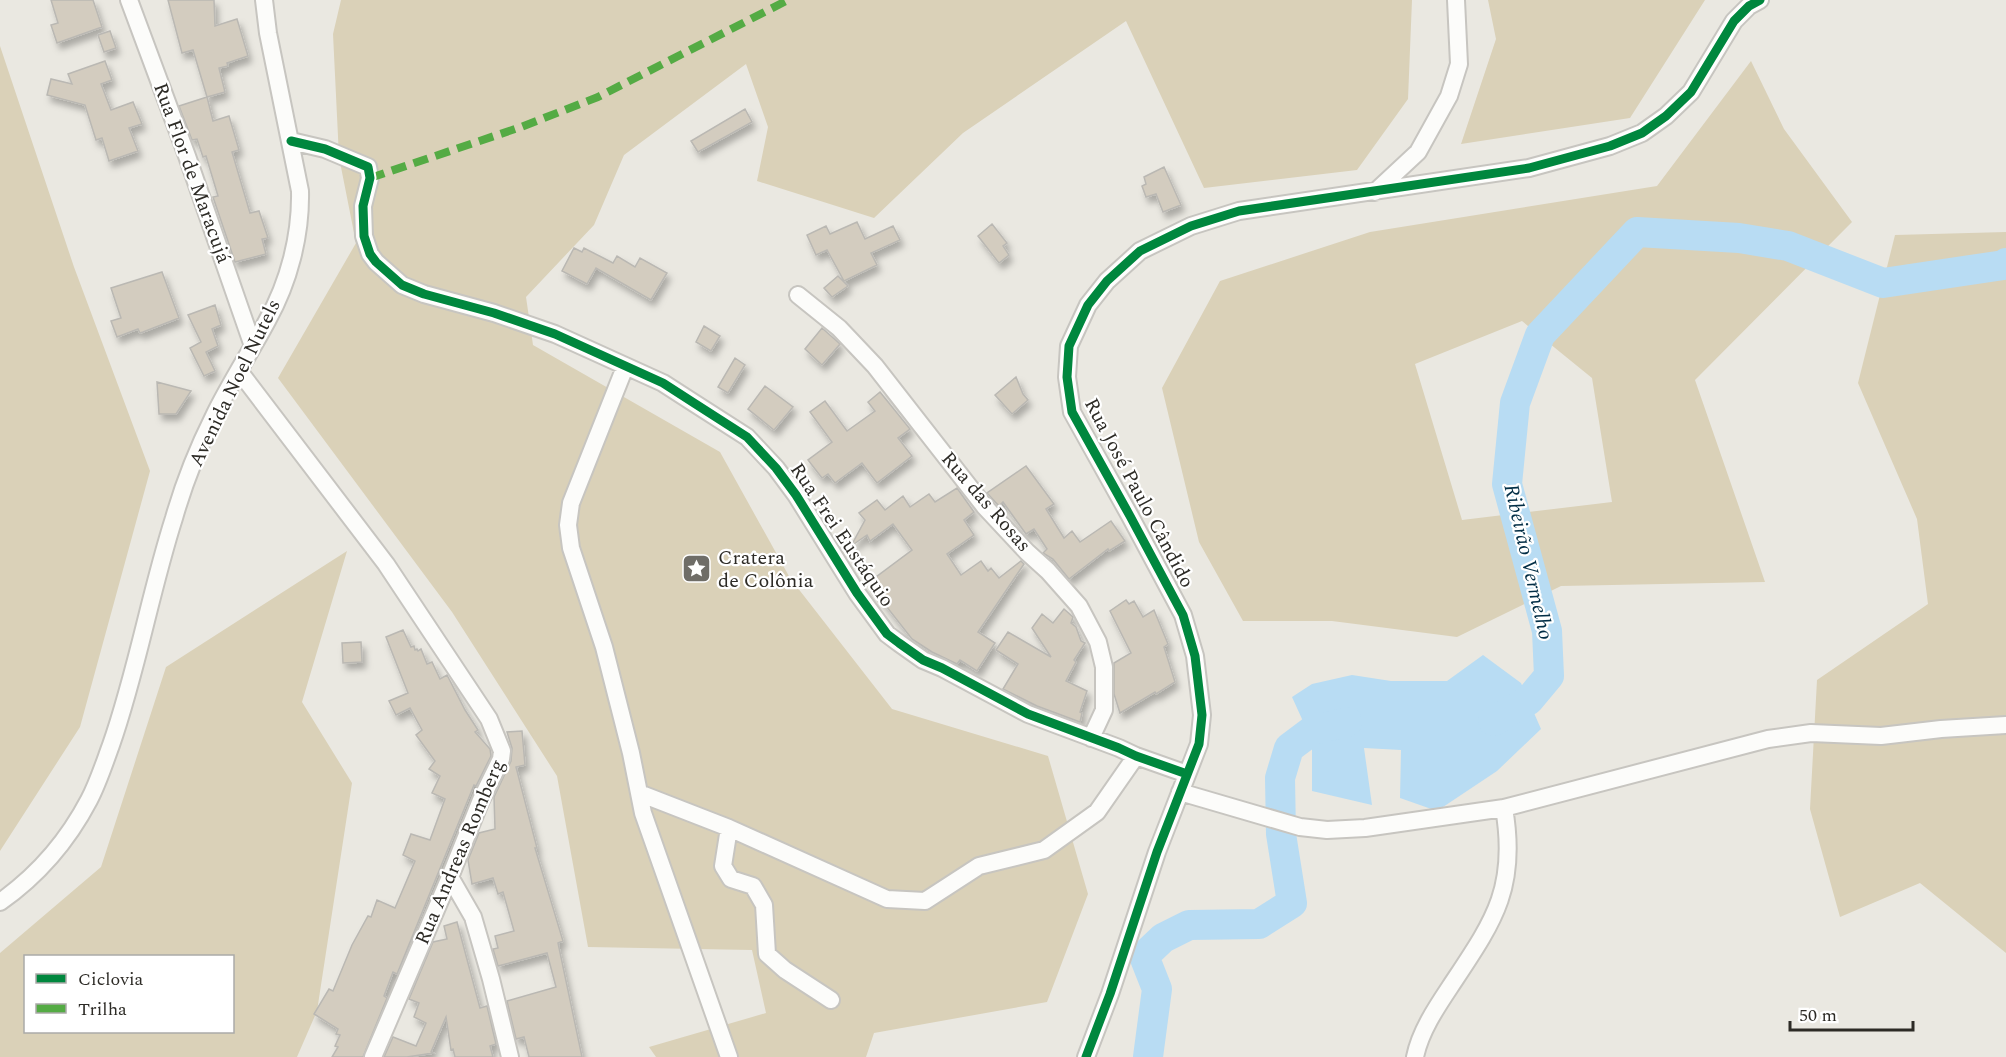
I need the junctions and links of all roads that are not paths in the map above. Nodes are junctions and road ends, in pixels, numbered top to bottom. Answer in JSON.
{"nodes":[{"id":1,"x":129,"y":0,"type":"edge"},
{"id":2,"x":264,"y":0,"type":"edge"},
{"id":3,"x":1456,"y":0,"type":"edge"},
{"id":4,"x":1760,"y":0,"type":"edge"},
{"id":5,"x":291,"y":141,"type":"junction"},
{"id":6,"x":1375,"y":192,"type":"junction"},
{"id":7,"x":798,"y":295,"type":"dead end"},
{"id":8,"x":253,"y":346,"type":"junction"},
{"id":9,"x":625,"y":367,"type":"junction"},
{"id":10,"x":239,"y":371,"type":"junction"},
{"id":11,"x":2006,"y":725,"type":"edge"},
{"id":12,"x":1091,"y":738,"type":"junction"},
{"id":13,"x":1136,"y":756,"type":"junction"},
{"id":14,"x":1187,"y":774,"type":"junction"},
{"id":15,"x":1180,"y":792,"type":"junction"},
{"id":16,"x":639,"y":793,"type":"junction"},
{"id":17,"x":1504,"y":808,"type":"junction"},
{"id":18,"x":729,"y":828,"type":"junction"},
{"id":19,"x":450,"y":877,"type":"junction"},
{"id":20,"x":0,"y":902,"type":"edge"},
{"id":21,"x":831,"y":1000,"type":"dead end"},
{"id":22,"x":373,"y":1057,"type":"edge"},
{"id":23,"x":510,"y":1057,"type":"edge"},
{"id":24,"x":729,"y":1057,"type":"edge"},
{"id":25,"x":1086,"y":1057,"type":"edge"},
{"id":26,"x":1415,"y":1057,"type":"edge"}],
"edges":[{"from":1,"to":8,"type":"street","name":"Rua Flor de Maracujá"},
{"from":2,"to":5,"type":"street","name":"Avenida Noel Nutels"},
{"from":3,"to":6,"type":"street"},
{"from":4,"to":6,"type":"street","name":"Rua José Paulo Cândido"},
{"from":5,"to":8,"type":"street","name":"Avenida Noel Nutels"},
{"from":5,"to":9,"type":"street","name":"Rua Frei Eustáquio"},
{"from":6,"to":14,"type":"street","name":"Rua José Paulo Cândido"},
{"from":7,"to":12,"type":"street","name":"Rua das Rosas"},
{"from":8,"to":10,"type":"street","name":"Avenida Noel Nutels"},
{"from":9,"to":12,"type":"street","name":"Rua Frei Eustáquio"},
{"from":9,"to":16,"type":"street"},
{"from":10,"to":19,"type":"street","name":"Rua Andreas Romberg"},
{"from":10,"to":20,"type":"street","name":"Avenida Noel Nutels"},
{"from":11,"to":17,"type":"street"},
{"from":12,"to":13,"type":"street","name":"Rua Frei Eustáquio"},
{"from":13,"to":14,"type":"street","name":"Rua Frei Eustáquio"},
{"from":13,"to":18,"type":"street"},
{"from":14,"to":15,"type":"street","name":"Rua José Paulo Cândido"},
{"from":15,"to":17,"type":"street"},
{"from":15,"to":25,"type":"street","name":"Rua José Paulo Cândido"},
{"from":16,"to":18,"type":"street"},
{"from":16,"to":24,"type":"street"},
{"from":17,"to":26,"type":"street"},
{"from":18,"to":21,"type":"street"},
{"from":19,"to":22,"type":"street","name":"Rua Andreas Romberg"},
{"from":19,"to":23,"type":"street"}]}
